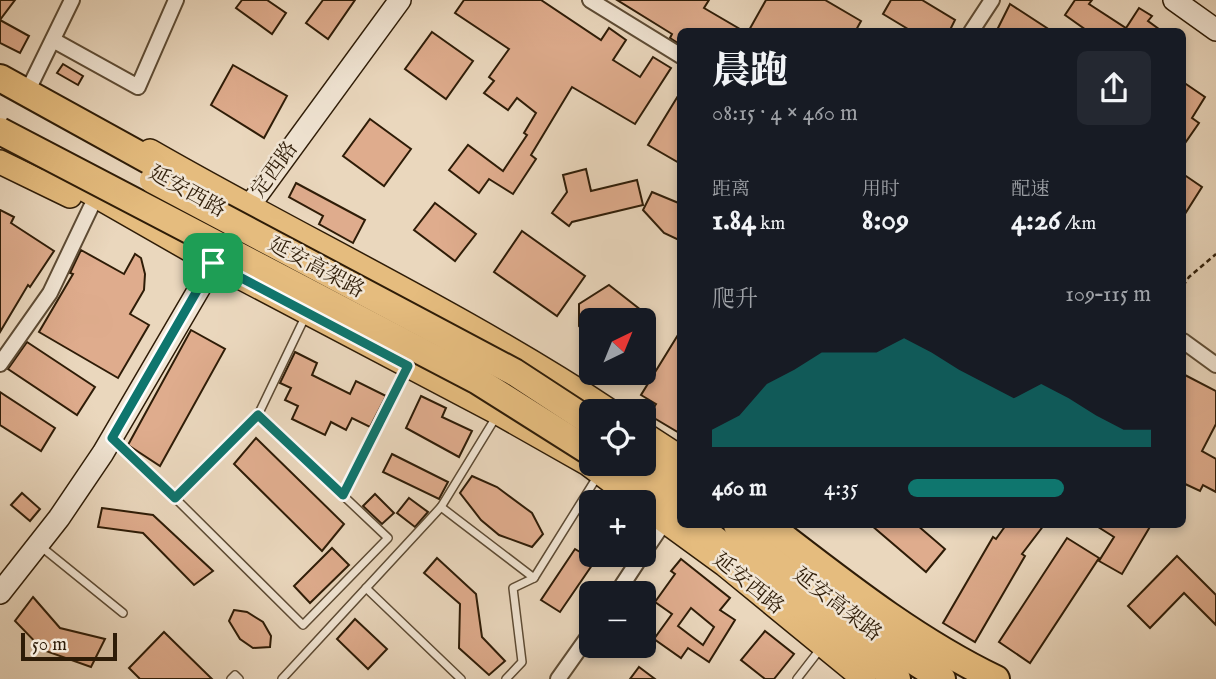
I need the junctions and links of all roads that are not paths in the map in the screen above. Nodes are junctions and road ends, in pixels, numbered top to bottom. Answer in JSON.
{"nodes":[{"id":1,"x":72,"y":0,"type":"edge"},
{"id":2,"x":176,"y":0,"type":"edge"},
{"id":3,"x":400,"y":0,"type":"edge"},
{"id":4,"x":590,"y":0,"type":"edge"},
{"id":5,"x":992,"y":0,"type":"edge"},
{"id":6,"x":1180,"y":2,"type":"edge"},
{"id":7,"x":974,"y":28,"type":"edge"},
{"id":8,"x":1216,"y":30,"type":"edge"},
{"id":9,"x":52,"y":40,"type":"junction"},
{"id":10,"x":677,"y":54,"type":"edge"},
{"id":11,"x":0,"y":65,"type":"edge"},
{"id":12,"x":0,"y":78,"type":"edge"},
{"id":13,"x":32,"y":82,"type":"junction"},
{"id":14,"x":0,"y":87,"type":"edge"},
{"id":15,"x":0,"y":98,"type":"edge"},
{"id":16,"x":0,"y":131,"type":"edge"},
{"id":17,"x":0,"y":140,"type":"edge"},
{"id":18,"x":0,"y":149,"type":"edge"},
{"id":19,"x":0,"y":162,"type":"edge"},
{"id":20,"x":89,"y":179,"type":"junction"},
{"id":21,"x":91,"y":206,"type":"junction"},
{"id":22,"x":244,"y":214,"type":"junction"},
{"id":23,"x":131,"y":218,"type":"junction"},
{"id":24,"x":213,"y":263,"type":"junction"},
{"id":25,"x":330,"y":276,"type":"junction"},
{"id":26,"x":438,"y":309,"type":"junction"},
{"id":27,"x":307,"y":313,"type":"junction"},
{"id":28,"x":1186,"y":343,"type":"edge"},
{"id":29,"x":479,"y":357,"type":"junction"},
{"id":30,"x":0,"y":364,"type":"edge"},
{"id":31,"x":1216,"y":365,"type":"edge"},
{"id":32,"x":408,"y":366,"type":"junction"},
{"id":33,"x":592,"y":399,"type":"edge"},
{"id":34,"x":498,"y":413,"type":"junction"},
{"id":35,"x":258,"y":415,"type":"junction"},
{"id":36,"x":579,"y":415,"type":"edge"},
{"id":37,"x":579,"y":416,"type":"edge"},
{"id":38,"x":112,"y":438,"type":"junction"},
{"id":39,"x":656,"y":442,"type":"edge"},
{"id":40,"x":579,"y":449,"type":"edge"},
{"id":41,"x":677,"y":455,"type":"edge"},
{"id":42,"x":579,"y":459,"type":"edge"},
{"id":43,"x":656,"y":461,"type":"edge"},
{"id":44,"x":656,"y":463,"type":"edge"},
{"id":45,"x":656,"y":465,"type":"edge"},
{"id":46,"x":677,"y":469,"type":"edge"},
{"id":47,"x":593,"y":476,"type":"edge"},
{"id":48,"x":613,"y":476,"type":"edge"},
{"id":49,"x":618,"y":476,"type":"edge"},
{"id":50,"x":677,"y":476,"type":"edge"},
{"id":51,"x":677,"y":481,"type":"edge"},
{"id":52,"x":627,"y":490,"type":"edge"},
{"id":53,"x":343,"y":495,"type":"junction"},
{"id":54,"x":175,"y":498,"type":"junction"},
{"id":55,"x":441,"y":507,"type":"junction"},
{"id":56,"x":656,"y":511,"type":"edge"},
{"id":57,"x":673,"y":517,"type":"edge"},
{"id":58,"x":685,"y":528,"type":"edge"},
{"id":59,"x":698,"y":528,"type":"edge"},
{"id":60,"x":741,"y":528,"type":"edge"},
{"id":61,"x":750,"y":528,"type":"edge"},
{"id":62,"x":772,"y":528,"type":"edge"},
{"id":63,"x":779,"y":528,"type":"edge"},
{"id":64,"x":656,"y":538,"type":"edge"},
{"id":65,"x":38,"y":545,"type":"junction"},
{"id":66,"x":534,"y":578,"type":"junction"},
{"id":67,"x":366,"y":588,"type":"junction"},
{"id":68,"x":0,"y":593,"type":"edge"},
{"id":69,"x":124,"y":613,"type":"dead end"},
{"id":70,"x":824,"y":645,"type":"junction"},
{"id":71,"x":579,"y":649,"type":"edge"},
{"id":72,"x":858,"y":666,"type":"edge"},
{"id":73,"x":232,"y":679,"type":"edge"},
{"id":74,"x":239,"y":679,"type":"edge"},
{"id":75,"x":282,"y":679,"type":"edge"},
{"id":76,"x":461,"y":679,"type":"edge"},
{"id":77,"x":506,"y":679,"type":"edge"},
{"id":78,"x":558,"y":679,"type":"edge"},
{"id":79,"x":797,"y":679,"type":"edge"},
{"id":80,"x":871,"y":679,"type":"edge"},
{"id":81,"x":883,"y":679,"type":"edge"},
{"id":82,"x":897,"y":679,"type":"edge"},
{"id":83,"x":942,"y":679,"type":"edge"},
{"id":84,"x":959,"y":679,"type":"edge"},
{"id":85,"x":996,"y":679,"type":"edge"},
{"id":86,"x":1014,"y":679,"type":"edge"}],
"edges":[{"from":1,"to":9,"type":"street"},
{"from":2,"to":9,"type":"street"},
{"from":3,"to":22,"type":"street","name":"定西路"},
{"from":4,"to":10,"type":"street"},
{"from":5,"to":7,"type":"street"},
{"from":6,"to":8,"type":"street"},
{"from":9,"to":13,"type":"street"},
{"from":11,"to":13,"type":"main road"},
{"from":12,"to":25,"type":"highway","bridge":true},
{"from":13,"to":22,"type":"main road"},
{"from":14,"to":22,"type":"main road","name":"延安西路"},
{"from":15,"to":25,"type":"highway","name":"延安高架路","bridge":true},
{"from":16,"to":20,"type":"highway","name":"延安高架路","bridge":true},
{"from":17,"to":23,"type":"main road"},
{"from":18,"to":20,"type":"highway","bridge":true},
{"from":19,"to":21,"type":"main road"},
{"from":20,"to":40,"type":"highway","name":"延安高架路","bridge":true},
{"from":21,"to":23,"type":"main road"},
{"from":21,"to":30,"type":"street"},
{"from":22,"to":24,"type":"street","name":"定西路"},
{"from":22,"to":26,"type":"main road"},
{"from":22,"to":29,"type":"main road","name":"延安西路"},
{"from":23,"to":24,"type":"main road"},
{"from":24,"to":27,"type":"main road"},
{"from":24,"to":38,"type":"street","name":"定西路"},
{"from":25,"to":36,"type":"highway","name":"延安高架路","bridge":true},
{"from":26,"to":29,"type":"main road"},
{"from":26,"to":33,"type":"main road"},
{"from":27,"to":32,"type":"main road"},
{"from":27,"to":35,"type":"lane"},
{"from":28,"to":31,"type":"street"},
{"from":29,"to":37,"type":"main road","name":"延安西路"},
{"from":32,"to":34,"type":"main road"},
{"from":32,"to":53,"type":"lane"},
{"from":34,"to":42,"type":"main road"},
{"from":34,"to":55,"type":"lane"},
{"from":35,"to":53,"type":"lane"},
{"from":35,"to":54,"type":"lane"},
{"from":38,"to":54,"type":"lane"},
{"from":38,"to":65,"type":"street","name":"定西路"},
{"from":39,"to":41,"type":"main road"},
{"from":43,"to":46,"type":"highway"},
{"from":44,"to":50,"type":"main road"},
{"from":45,"to":51,"type":"highway"},
{"from":47,"to":66,"type":"lane"},
{"from":48,"to":52,"type":"main road"},
{"from":49,"to":57,"type":"highway","name":"延安高架路"},
{"from":53,"to":54,"type":"lane"},
{"from":55,"to":66,"type":"lane"},
{"from":55,"to":67,"type":"lane"},
{"from":56,"to":57,"type":"main road","name":"延安西路"},
{"from":57,"to":64,"type":"street"},
{"from":58,"to":70,"type":"main road","name":"延安西路"},
{"from":59,"to":72,"type":"highway","name":"延安高架路"},
{"from":60,"to":83,"type":"highway","name":"延安高架路"},
{"from":61,"to":84,"type":"main road"},
{"from":62,"to":85,"type":"highway"},
{"from":63,"to":86,"type":"main road"},
{"from":65,"to":68,"type":"street","name":"定西路"},
{"from":65,"to":69,"type":"lane"},
{"from":66,"to":77,"type":"lane"},
{"from":67,"to":75,"type":"lane"},
{"from":67,"to":76,"type":"lane"},
{"from":70,"to":72,"type":"main road","name":"延安西路"},
{"from":70,"to":79,"type":"lane"},
{"from":71,"to":78,"type":"street"},
{"from":72,"to":80,"type":"main road","name":"延安西路"},
{"from":72,"to":81,"type":"highway"},
{"from":72,"to":82,"type":"highway","name":"延安高架路"},
{"from":73,"to":74,"type":"lane"}]}
